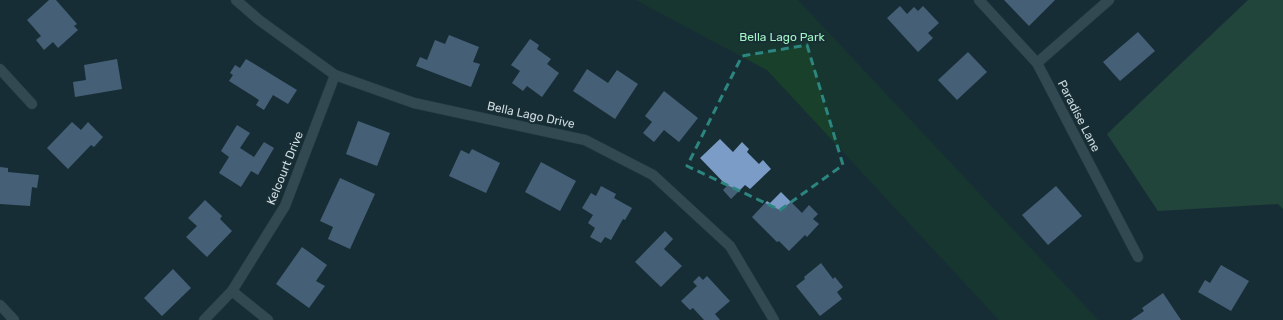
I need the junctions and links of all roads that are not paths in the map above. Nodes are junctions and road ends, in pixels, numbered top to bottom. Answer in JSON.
{"nodes":[{"id":1,"x":236,"y":0,"type":"edge"},
{"id":2,"x":979,"y":0,"type":"edge"},
{"id":3,"x":1109,"y":0,"type":"edge"},
{"id":4,"x":1037,"y":63,"type":"junction"},
{"id":5,"x":0,"y":69,"type":"edge"},
{"id":6,"x":334,"y":76,"type":"junction"},
{"id":7,"x":32,"y":104,"type":"dead end"},
{"id":8,"x":1138,"y":257,"type":"dead end"},
{"id":9,"x":232,"y":290,"type":"junction"},
{"id":10,"x":0,"y":305,"type":"edge"},
{"id":11,"x":14,"y":320,"type":"edge"},
{"id":12,"x":204,"y":320,"type":"edge"},
{"id":13,"x":268,"y":320,"type":"edge"},
{"id":14,"x":774,"y":320,"type":"edge"}],
"edges":[{"from":1,"to":6,"type":"street","name":"Bella Lago Drive"},
{"from":2,"to":4,"type":"street","name":"Paradise Lane"},
{"from":3,"to":4,"type":"street"},
{"from":4,"to":8,"type":"street","name":"Paradise Lane"},
{"from":5,"to":7,"type":"street"},
{"from":6,"to":9,"type":"street","name":"Kelcourt Drive"},
{"from":6,"to":14,"type":"street","name":"Bella Lago Drive"},
{"from":9,"to":12,"type":"street","name":"Kelcourt Drive"},
{"from":9,"to":13,"type":"street"},
{"from":10,"to":11,"type":"street"}]}
